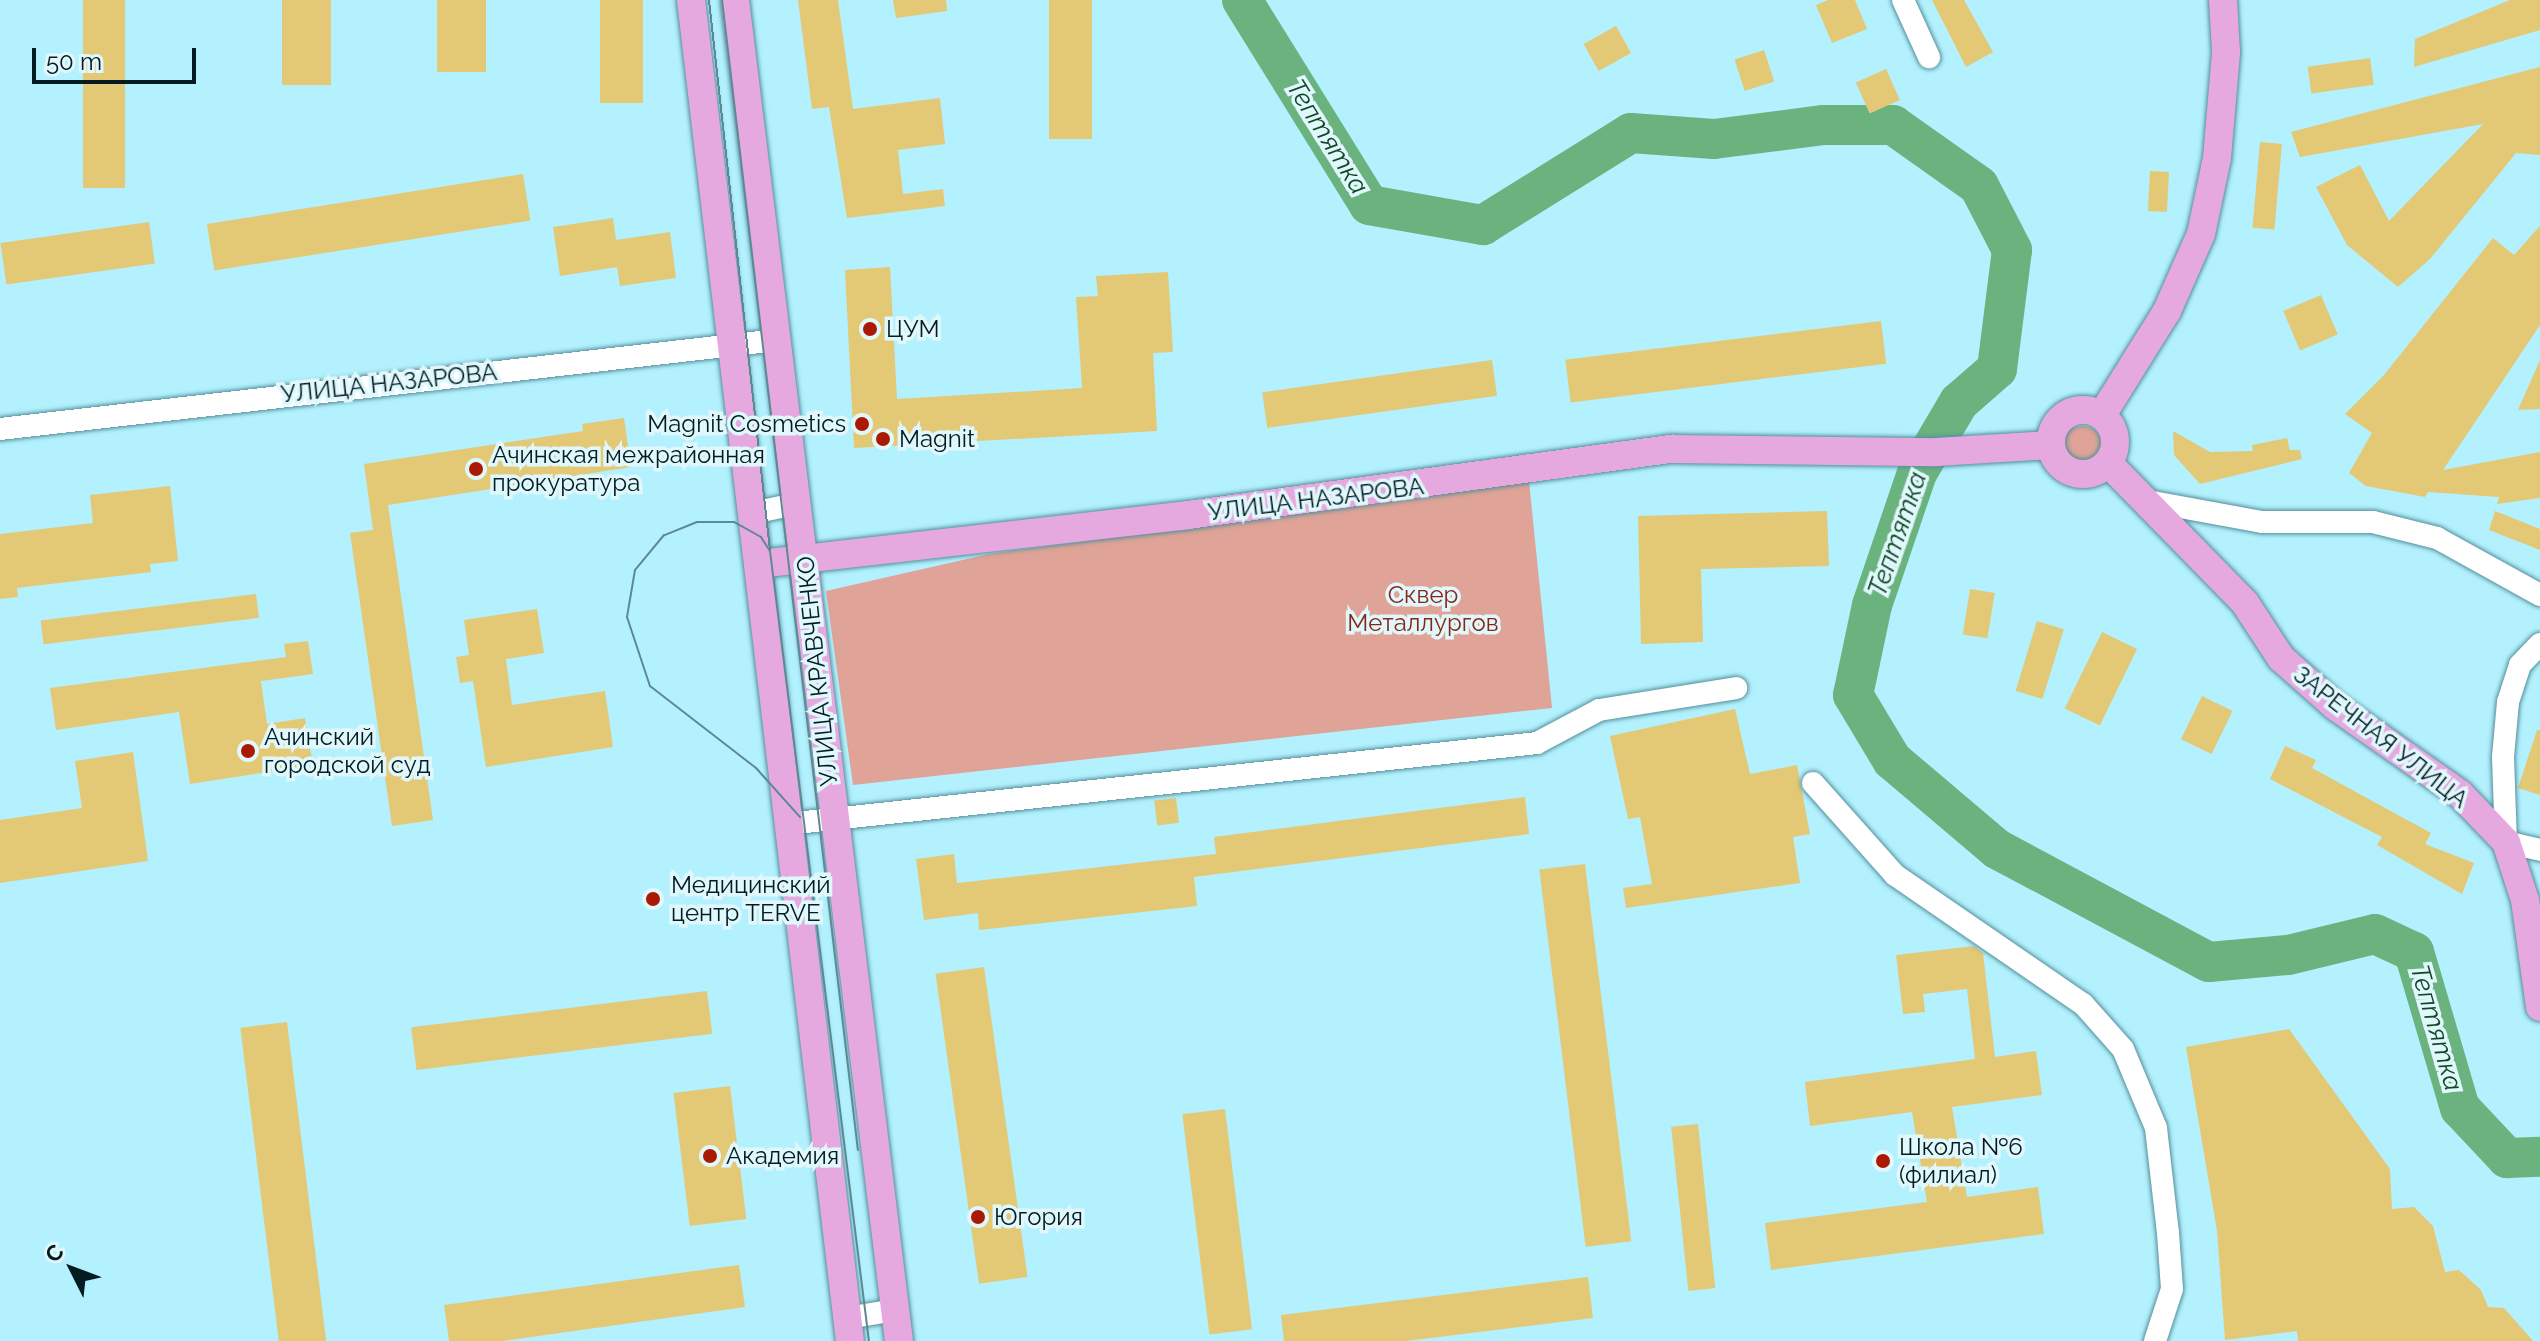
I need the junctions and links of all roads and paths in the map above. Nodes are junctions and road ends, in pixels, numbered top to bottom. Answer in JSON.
{"nodes":[{"id":1,"x":691,"y":0,"type":"edge"},
{"id":2,"x":735,"y":0,"type":"edge"},
{"id":3,"x":1903,"y":0,"type":"edge"},
{"id":4,"x":2223,"y":0,"type":"edge"},
{"id":5,"x":1929,"y":57,"type":"dead end"},
{"id":6,"x":778,"y":340,"type":"junction"},
{"id":7,"x":733,"y":345,"type":"junction"},
{"id":8,"x":2102,"y":415,"type":"junction"},
{"id":9,"x":0,"y":429,"type":"edge"},
{"id":10,"x":2051,"y":445,"type":"junction"},
{"id":11,"x":2108,"y":463,"type":"junction"},
{"id":12,"x":795,"y":467,"type":"junction"},
{"id":13,"x":748,"y":472,"type":"junction"},
{"id":14,"x":2142,"y":500,"type":"junction"},
{"id":15,"x":799,"y":503,"type":"junction"},
{"id":16,"x":753,"y":513,"type":"junction"},
{"id":17,"x":806,"y":559,"type":"junction"},
{"id":18,"x":759,"y":564,"type":"junction"},
{"id":19,"x":2540,"y":595,"type":"edge"},
{"id":20,"x":2540,"y":644,"type":"edge"},
{"id":21,"x":1736,"y":688,"type":"dead end"},
{"id":22,"x":1813,"y":783,"type":"dead end"},
{"id":23,"x":831,"y":819,"type":"junction"},
{"id":24,"x":787,"y":824,"type":"junction"},
{"id":25,"x":2506,"y":842,"type":"junction"},
{"id":26,"x":2540,"y":850,"type":"edge"},
{"id":27,"x":2540,"y":1007,"type":"edge"},
{"id":28,"x":895,"y":1310,"type":"junction"},
{"id":29,"x":848,"y":1329,"type":"edge"},
{"id":30,"x":899,"y":1341,"type":"edge"},
{"id":31,"x":2155,"y":1341,"type":"edge"}],
"edges":[{"from":1,"to":7,"type":"main road","name":"УЛИЦА КРАВЧЕНКО"},
{"from":2,"to":6,"type":"main road","name":"УЛИЦА КРАВЧЕНКО"},
{"from":3,"to":5,"type":"street"},
{"from":4,"to":8,"type":"main road"},
{"from":6,"to":7,"type":"street","name":"УЛИЦА НАЗАРОВА"},
{"from":6,"to":12,"type":"main road","name":"УЛИЦА КРАВЧЕНКО"},
{"from":7,"to":9,"type":"street","name":"УЛИЦА НАЗАРОВА"},
{"from":7,"to":13,"type":"main road","name":"УЛИЦА КРАВЧЕНКО"},
{"from":8,"to":10,"type":"main road"},
{"from":8,"to":11,"type":"main road"},
{"from":10,"to":11,"type":"main road"},
{"from":10,"to":17,"type":"main road","name":"УЛИЦА НАЗАРОВА"},
{"from":11,"to":14,"type":"main road","name":"ЗАРЕЧНАЯ УЛИЦА"},
{"from":12,"to":13,"type":"main road"},
{"from":12,"to":15,"type":"main road","name":"УЛИЦА КРАВЧЕНКО"},
{"from":13,"to":16,"type":"main road","name":"УЛИЦА КРАВЧЕНКО"},
{"from":14,"to":19,"type":"street"},
{"from":14,"to":25,"type":"main road","name":"ЗАРЕЧНАЯ УЛИЦА"},
{"from":15,"to":16,"type":"street"},
{"from":15,"to":17,"type":"main road","name":"УЛИЦА КРАВЧЕНКО"},
{"from":16,"to":18,"type":"main road","name":"УЛИЦА КРАВЧЕНКО"},
{"from":17,"to":18,"type":"main road","name":"УЛИЦА НАЗАРОВА"},
{"from":17,"to":23,"type":"main road","name":"УЛИЦА КРАВЧЕНКО"},
{"from":18,"to":24,"type":"main road","name":"УЛИЦА КРАВЧЕНКО"},
{"from":20,"to":25,"type":"street"},
{"from":21,"to":23,"type":"street"},
{"from":22,"to":31,"type":"street"},
{"from":23,"to":24,"type":"street"},
{"from":23,"to":28,"type":"main road","name":"УЛИЦА КРАВЧЕНКО"},
{"from":24,"to":29,"type":"main road","name":"УЛИЦА КРАВЧЕНКО"},
{"from":25,"to":26,"type":"street"},
{"from":25,"to":27,"type":"main road"},
{"from":28,"to":29,"type":"street"},
{"from":28,"to":30,"type":"main road","name":"УЛИЦА КРАВЧЕНКО"}]}
